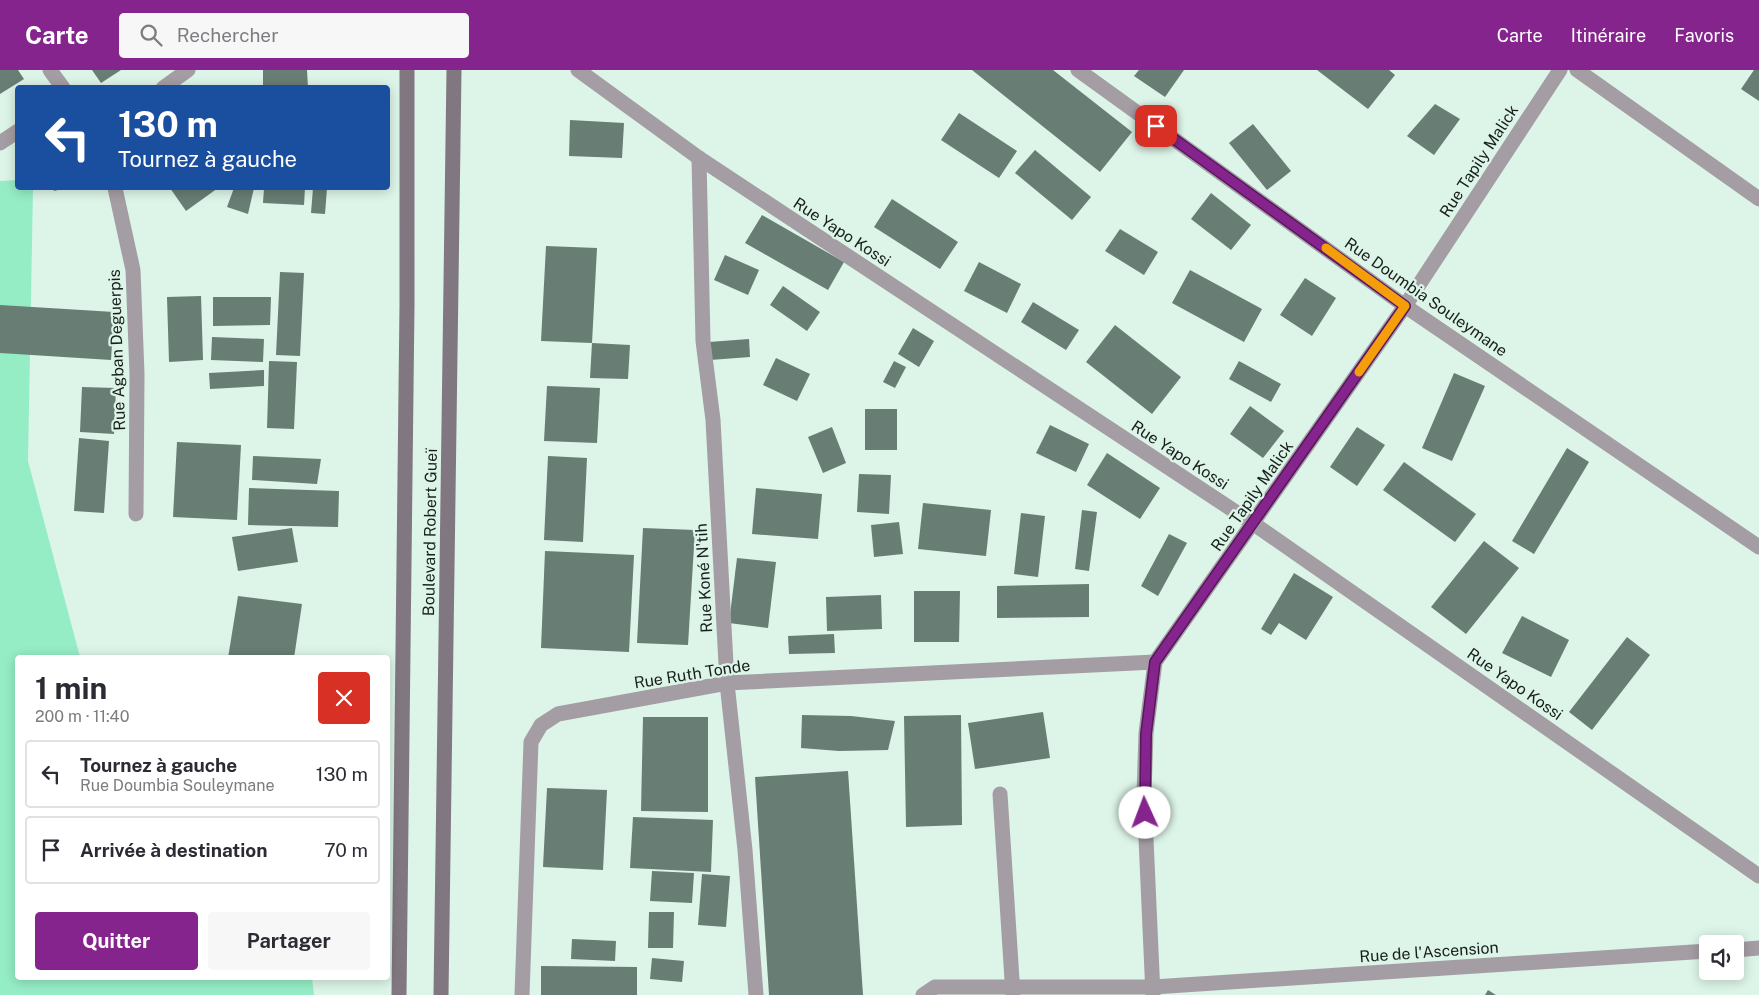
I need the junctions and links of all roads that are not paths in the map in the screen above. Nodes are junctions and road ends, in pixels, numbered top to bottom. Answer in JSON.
{"nodes":[{"id":1,"x":50,"y":70,"type":"edge"},
{"id":2,"x":188,"y":70,"type":"edge"},
{"id":3,"x":407,"y":70,"type":"edge"},
{"id":4,"x":454,"y":70,"type":"edge"},
{"id":5,"x":578,"y":70,"type":"edge"},
{"id":6,"x":1078,"y":70,"type":"edge"},
{"id":7,"x":1560,"y":70,"type":"edge"},
{"id":8,"x":1577,"y":70,"type":"edge"},
{"id":9,"x":61,"y":85,"type":"edge"},
{"id":10,"x":166,"y":85,"type":"edge"},
{"id":11,"x":15,"y":133,"type":"edge"},
{"id":12,"x":0,"y":143,"type":"edge"},
{"id":13,"x":699,"y":158,"type":"junction"},
{"id":14,"x":115,"y":190,"type":"edge"},
{"id":15,"x":1759,"y":199,"type":"edge"},
{"id":16,"x":1405,"y":306,"type":"junction"},
{"id":17,"x":136,"y":514,"type":"dead end"},
{"id":18,"x":1254,"y":524,"type":"junction"},
{"id":19,"x":1759,"y":547,"type":"edge"},
{"id":20,"x":1155,"y":662,"type":"junction"},
{"id":21,"x":727,"y":683,"type":"junction"},
{"id":22,"x":1000,"y":794,"type":"dead end"},
{"id":23,"x":1759,"y":876,"type":"edge"},
{"id":24,"x":1759,"y":948,"type":"edge"},
{"id":25,"x":1744,"y":949,"type":"edge"},
{"id":26,"x":1699,"y":952,"type":"edge"},
{"id":27,"x":1012,"y":991,"type":"edge"},
{"id":28,"x":1153,"y":991,"type":"edge"},
{"id":29,"x":399,"y":995,"type":"edge"},
{"id":30,"x":441,"y":995,"type":"edge"},
{"id":31,"x":522,"y":995,"type":"edge"},
{"id":32,"x":756,"y":995,"type":"edge"},
{"id":33,"x":923,"y":995,"type":"edge"}],
"edges":[{"from":1,"to":9,"type":"street"},
{"from":2,"to":10,"type":"street"},
{"from":3,"to":29,"type":"main road","name":"Boulevard Robert Gueï"},
{"from":4,"to":30,"type":"main road","name":"Boulevard Robert Gueï"},
{"from":5,"to":13,"type":"street","name":"Rue Yapo Kossi"},
{"from":6,"to":16,"type":"street","name":"Rue Doumbia Souleymane"},
{"from":7,"to":16,"type":"street","name":"Rue Tapily Malick"},
{"from":8,"to":15,"type":"street"},
{"from":11,"to":12,"type":"street"},
{"from":13,"to":18,"type":"street","name":"Rue Yapo Kossi"},
{"from":13,"to":21,"type":"street","name":"Rue Koné N'tih"},
{"from":14,"to":17,"type":"street","name":"Rue Agban Deguerpis"},
{"from":16,"to":18,"type":"street","name":"Rue Tapily Malick"},
{"from":16,"to":19,"type":"street","name":"Rue Doumbia Souleymane"},
{"from":18,"to":20,"type":"street","name":"Rue Tapily Malick"},
{"from":18,"to":23,"type":"street","name":"Rue Yapo Kossi"},
{"from":20,"to":21,"type":"street","name":"Rue Ruth Tonde"},
{"from":20,"to":28,"type":"street","name":"Rue Tapily Malick"},
{"from":21,"to":31,"type":"street","name":"Rue Ruth Tonde"},
{"from":21,"to":32,"type":"street","name":"Rue Koné N'tih"},
{"from":22,"to":27,"type":"street"},
{"from":24,"to":25,"type":"street"},
{"from":26,"to":28,"type":"street","name":"Rue de l'Ascension"},
{"from":27,"to":28,"type":"street","name":"Rue de l'Ascension"},
{"from":27,"to":33,"type":"street","name":"Rue de l'Ascension"}]}
